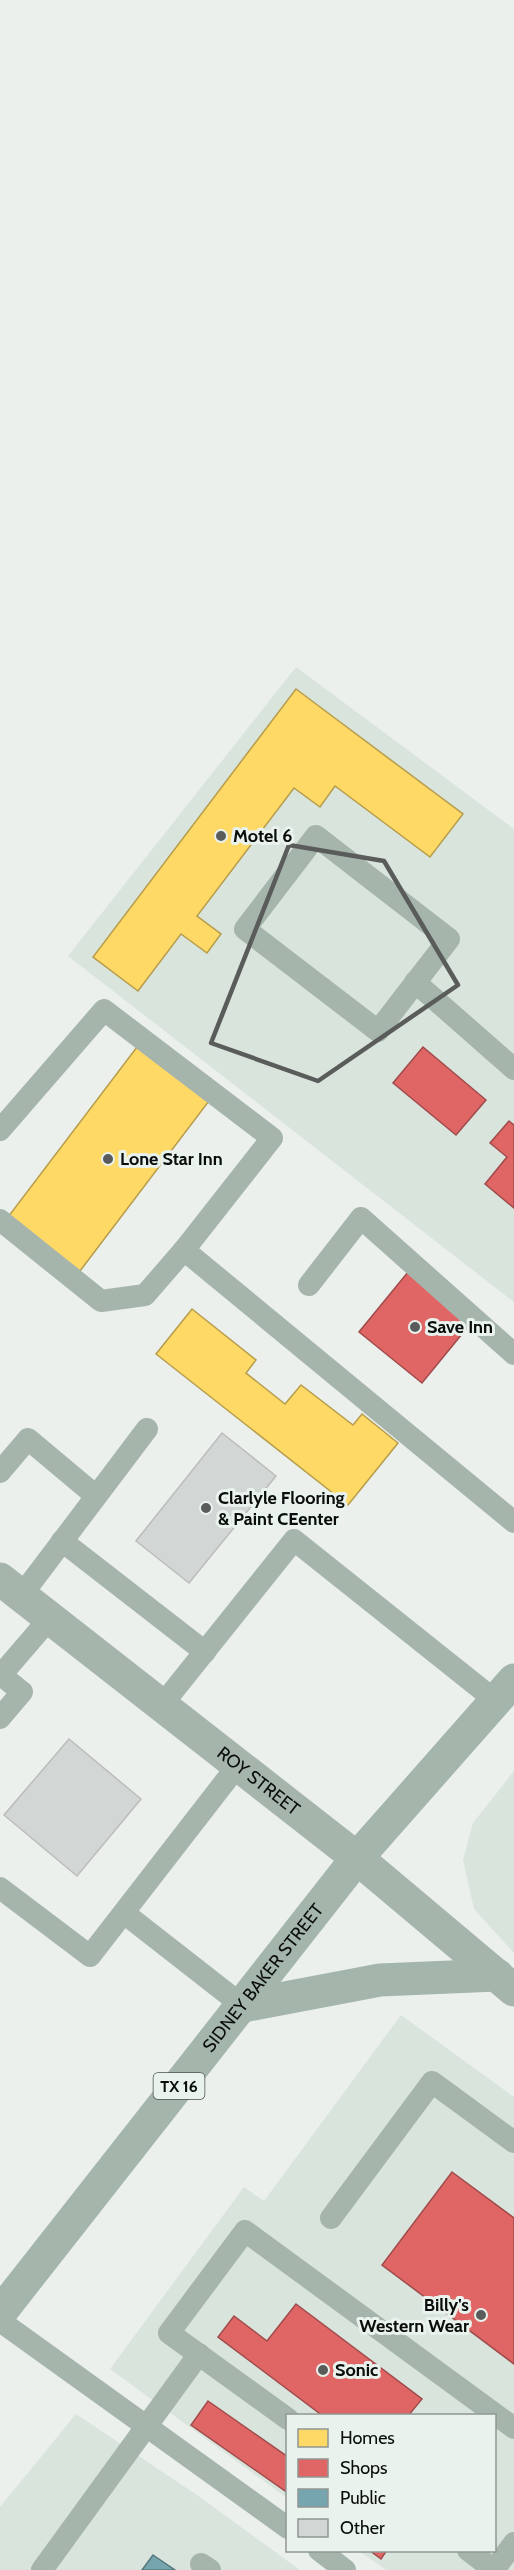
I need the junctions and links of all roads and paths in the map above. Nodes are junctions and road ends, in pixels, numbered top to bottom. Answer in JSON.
{"nodes":[{"id":1,"x":415,"y":982,"type":"junction"},
{"id":2,"x":514,"y":1069,"type":"edge"},
{"id":3,"x":0,"y":1130,"type":"edge"},
{"id":4,"x":0,"y":1220,"type":"edge"},
{"id":5,"x":184,"y":1250,"type":"junction"},
{"id":6,"x":309,"y":1285,"type":"dead end"},
{"id":7,"x":514,"y":1354,"type":"edge"},
{"id":8,"x":147,"y":1429,"type":"dead end"},
{"id":9,"x":0,"y":1472,"type":"edge"},
{"id":10,"x":96,"y":1496,"type":"junction"},
{"id":11,"x":514,"y":1522,"type":"edge"},
{"id":12,"x":62,"y":1541,"type":"junction"},
{"id":13,"x":11,"y":1587,"type":"edge"},
{"id":14,"x":50,"y":1618,"type":"junction"},
{"id":15,"x":205,"y":1652,"type":"junction"},
{"id":16,"x":505,"y":1690,"type":"edge"},
{"id":17,"x":162,"y":1705,"type":"junction"},
{"id":18,"x":0,"y":1718,"type":"edge"},
{"id":19,"x":238,"y":1765,"type":"junction"},
{"id":20,"x":357,"y":1858,"type":"junction"},
{"id":21,"x":0,"y":1888,"type":"edge"},
{"id":22,"x":124,"y":1913,"type":"junction"},
{"id":23,"x":505,"y":1982,"type":"edge"},
{"id":24,"x":243,"y":2006,"type":"junction"},
{"id":25,"x":514,"y":2142,"type":"edge"},
{"id":26,"x":331,"y":2218,"type":"dead end"},
{"id":27,"x":3,"y":2304,"type":"edge"},
{"id":28,"x":199,"y":2354,"type":"junction"},
{"id":29,"x":495,"y":2414,"type":"edge"},
{"id":30,"x":496,"y":2415,"type":"edge"},
{"id":31,"x":286,"y":2418,"type":"edge"},
{"id":32,"x":147,"y":2425,"type":"junction"},
{"id":33,"x":514,"y":2428,"type":"edge"},
{"id":34,"x":286,"y":2527,"type":"edge"},
{"id":35,"x":514,"y":2543,"type":"edge"},
{"id":36,"x":322,"y":2552,"type":"edge"},
{"id":37,"x":471,"y":2552,"type":"edge"},
{"id":38,"x":42,"y":2570,"type":"edge"},
{"id":39,"x":345,"y":2570,"type":"edge"},
{"id":40,"x":494,"y":2570,"type":"edge"}],
"edges":[{"from":1,"to":1,"type":"lane"},
{"from":1,"to":2,"type":"lane"},
{"from":3,"to":5,"type":"lane"},
{"from":4,"to":5,"type":"lane"},
{"from":5,"to":11,"type":"lane"},
{"from":6,"to":7,"type":"lane"},
{"from":8,"to":10,"type":"lane"},
{"from":9,"to":10,"type":"lane"},
{"from":10,"to":12,"type":"lane"},
{"from":12,"to":13,"type":"lane"},
{"from":12,"to":15,"type":"lane"},
{"from":13,"to":14,"type":"street","name":"ROY STREET"},
{"from":14,"to":17,"type":"street","name":"ROY STREET"},
{"from":14,"to":18,"type":"lane"},
{"from":15,"to":16,"type":"lane"},
{"from":15,"to":17,"type":"lane"},
{"from":16,"to":20,"type":"main road","name":"SIDNEY BAKER STREET","number":"TX 16"},
{"from":17,"to":19,"type":"street","name":"ROY STREET"},
{"from":19,"to":20,"type":"street","name":"ROY STREET"},
{"from":19,"to":22,"type":"lane"},
{"from":20,"to":23,"type":"street","name":"ROY STREET"},
{"from":20,"to":24,"type":"main road","name":"SIDNEY BAKER STREET","number":"TX 16"},
{"from":21,"to":22,"type":"lane"},
{"from":22,"to":24,"type":"lane"},
{"from":23,"to":24,"type":"main road"},
{"from":24,"to":27,"type":"main road","name":"SIDNEY BAKER STREET","number":"TX 16"},
{"from":25,"to":26,"type":"lane"},
{"from":27,"to":32,"type":"lane"},
{"from":28,"to":29,"type":"lane"},
{"from":28,"to":31,"type":"lane"},
{"from":28,"to":32,"type":"lane"},
{"from":30,"to":33,"type":"lane"},
{"from":32,"to":34,"type":"lane"},
{"from":32,"to":38,"type":"lane"},
{"from":35,"to":40,"type":"lane"},
{"from":36,"to":39,"type":"lane"},
{"from":37,"to":40,"type":"lane"}]}
